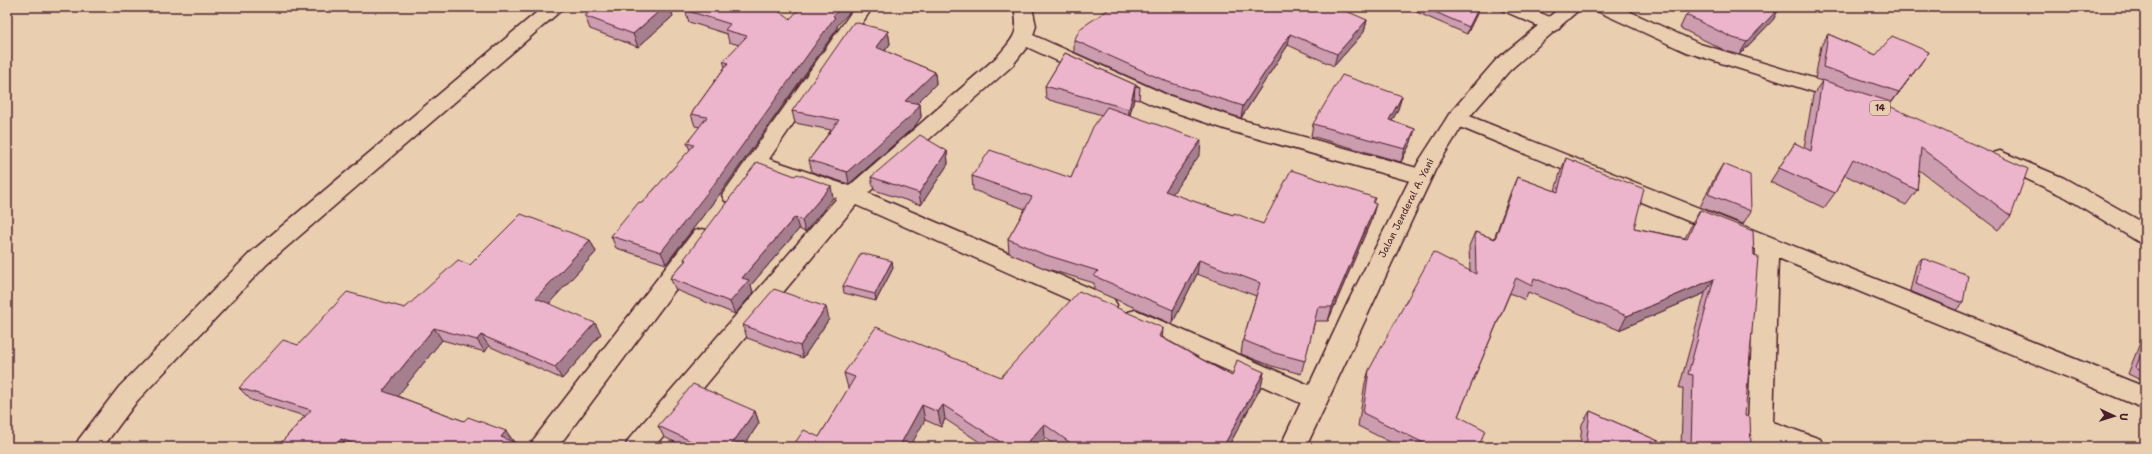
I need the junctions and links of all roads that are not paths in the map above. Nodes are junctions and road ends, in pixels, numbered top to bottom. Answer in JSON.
{"nodes":[{"id":1,"x":556,"y":7,"type":"edge"},
{"id":2,"x":864,"y":7,"type":"edge"},
{"id":3,"x":1023,"y":7,"type":"edge"},
{"id":4,"x":1512,"y":7,"type":"edge"},
{"id":5,"x":1573,"y":7,"type":"edge"},
{"id":6,"x":1604,"y":7,"type":"edge"},
{"id":7,"x":1552,"y":25,"type":"junction"},
{"id":8,"x":1022,"y":37,"type":"junction"},
{"id":9,"x":1867,"y":103,"type":"edge"},
{"id":10,"x":1457,"y":118,"type":"junction"},
{"id":11,"x":1982,"y":150,"type":"edge"},
{"id":12,"x":756,"y":162,"type":"junction"},
{"id":13,"x":1420,"y":176,"type":"junction"},
{"id":14,"x":852,"y":195,"type":"junction"},
{"id":15,"x":2145,"y":235,"type":"edge"},
{"id":16,"x":1767,"y":245,"type":"junction"},
{"id":17,"x":2145,"y":398,"type":"edge"},
{"id":18,"x":1316,"y":399,"type":"junction"},
{"id":19,"x":1760,"y":438,"type":"edge"},
{"id":20,"x":88,"y":447,"type":"edge"},
{"id":21,"x":543,"y":447,"type":"edge"},
{"id":22,"x":638,"y":447,"type":"edge"},
{"id":23,"x":1293,"y":447,"type":"edge"},
{"id":24,"x":1811,"y":447,"type":"edge"}],
"edges":[{"from":1,"to":20,"type":"main road"},
{"from":2,"to":12,"type":"main road"},
{"from":3,"to":8,"type":"main road"},
{"from":4,"to":7,"type":"main road"},
{"from":5,"to":7,"type":"main road","name":"Jalan Jenderal A. Yani"},
{"from":6,"to":9,"type":"main road","number":"14"},
{"from":7,"to":10,"type":"main road","name":"Jalan Jenderal A. Yani"},
{"from":8,"to":13,"type":"main road"},
{"from":8,"to":14,"type":"main road"},
{"from":10,"to":13,"type":"main road","name":"Jalan Jenderal A. Yani"},
{"from":10,"to":16,"type":"main road"},
{"from":11,"to":15,"type":"main road"},
{"from":12,"to":14,"type":"main road"},
{"from":12,"to":21,"type":"main road"},
{"from":13,"to":18,"type":"main road","name":"Jalan Jenderal A. Yani"},
{"from":14,"to":18,"type":"main road"},
{"from":14,"to":22,"type":"main road"},
{"from":16,"to":17,"type":"main road"},
{"from":16,"to":19,"type":"main road"},
{"from":18,"to":23,"type":"main road","name":"Jalan Jenderal A. Yani"},
{"from":19,"to":24,"type":"main road"}]}
